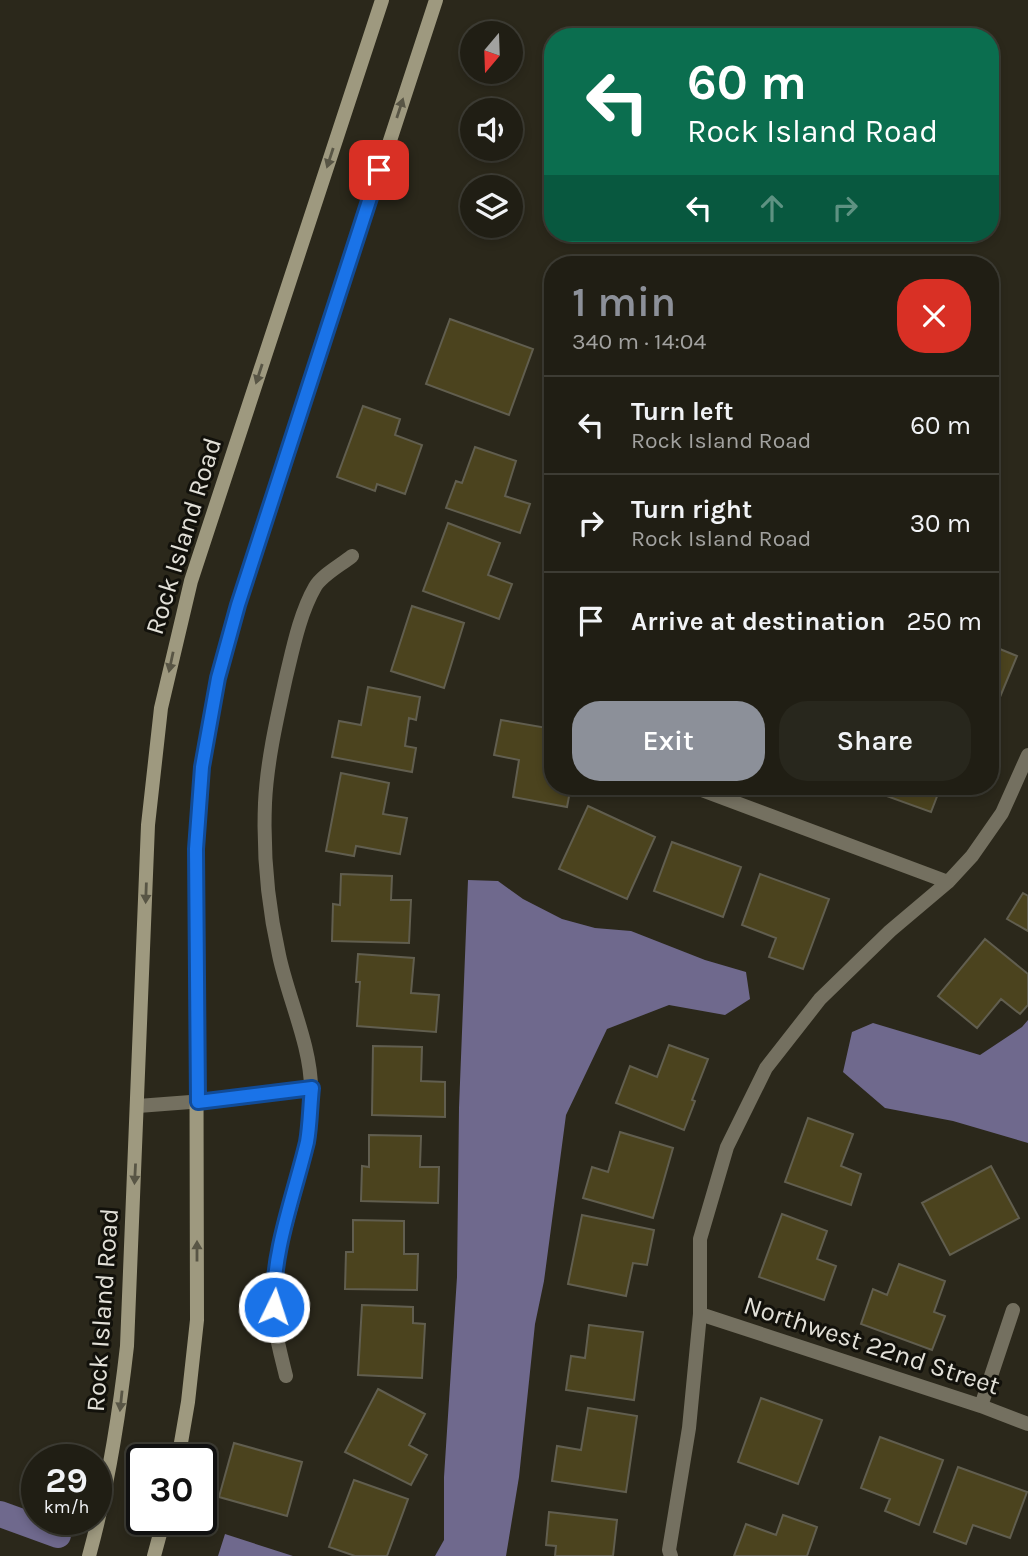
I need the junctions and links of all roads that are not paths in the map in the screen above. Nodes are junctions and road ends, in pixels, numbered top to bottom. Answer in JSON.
{"nodes":[{"id":1,"x":382,"y":0,"type":"edge"},
{"id":2,"x":436,"y":0,"type":"edge"},
{"id":3,"x":352,"y":556,"type":"dead end"},
{"id":4,"x":1028,"y":755,"type":"edge"},
{"id":5,"x":715,"y":795,"type":"edge"},
{"id":6,"x":948,"y":882,"type":"junction"},
{"id":7,"x":312,"y":1088,"type":"junction"},
{"id":8,"x":198,"y":1102,"type":"junction"},
{"id":9,"x":138,"y":1106,"type":"junction"},
{"id":10,"x":1013,"y":1310,"type":"dead end"},
{"id":11,"x":700,"y":1314,"type":"junction"},
{"id":12,"x":286,"y":1376,"type":"dead end"},
{"id":13,"x":981,"y":1406,"type":"junction"},
{"id":14,"x":1028,"y":1424,"type":"edge"},
{"id":15,"x":181,"y":1444,"type":"edge"},
{"id":16,"x":160,"y":1535,"type":"edge"},
{"id":17,"x":89,"y":1556,"type":"edge"},
{"id":18,"x":154,"y":1556,"type":"edge"},
{"id":19,"x":671,"y":1556,"type":"edge"}],
"edges":[{"from":1,"to":9,"type":"main road","name":"Rock Island Road","one_way":true},
{"from":8,"to":2,"type":"main road","one_way":true},
{"from":3,"to":7,"type":"street"},
{"from":4,"to":6,"type":"street"},
{"from":5,"to":6,"type":"street"},
{"from":6,"to":11,"type":"street"},
{"from":7,"to":8,"type":"street"},
{"from":7,"to":12,"type":"street"},
{"from":8,"to":9,"type":"street"},
{"from":15,"to":8,"type":"main road","one_way":true},
{"from":9,"to":17,"type":"main road","name":"Rock Island Road","one_way":true},
{"from":10,"to":13,"type":"street"},
{"from":11,"to":13,"type":"street","name":"Northwest 22nd Street"},
{"from":11,"to":19,"type":"street"},
{"from":13,"to":14,"type":"street","name":"Northwest 22nd Street"},
{"from":16,"to":18,"type":"main road"}]}
